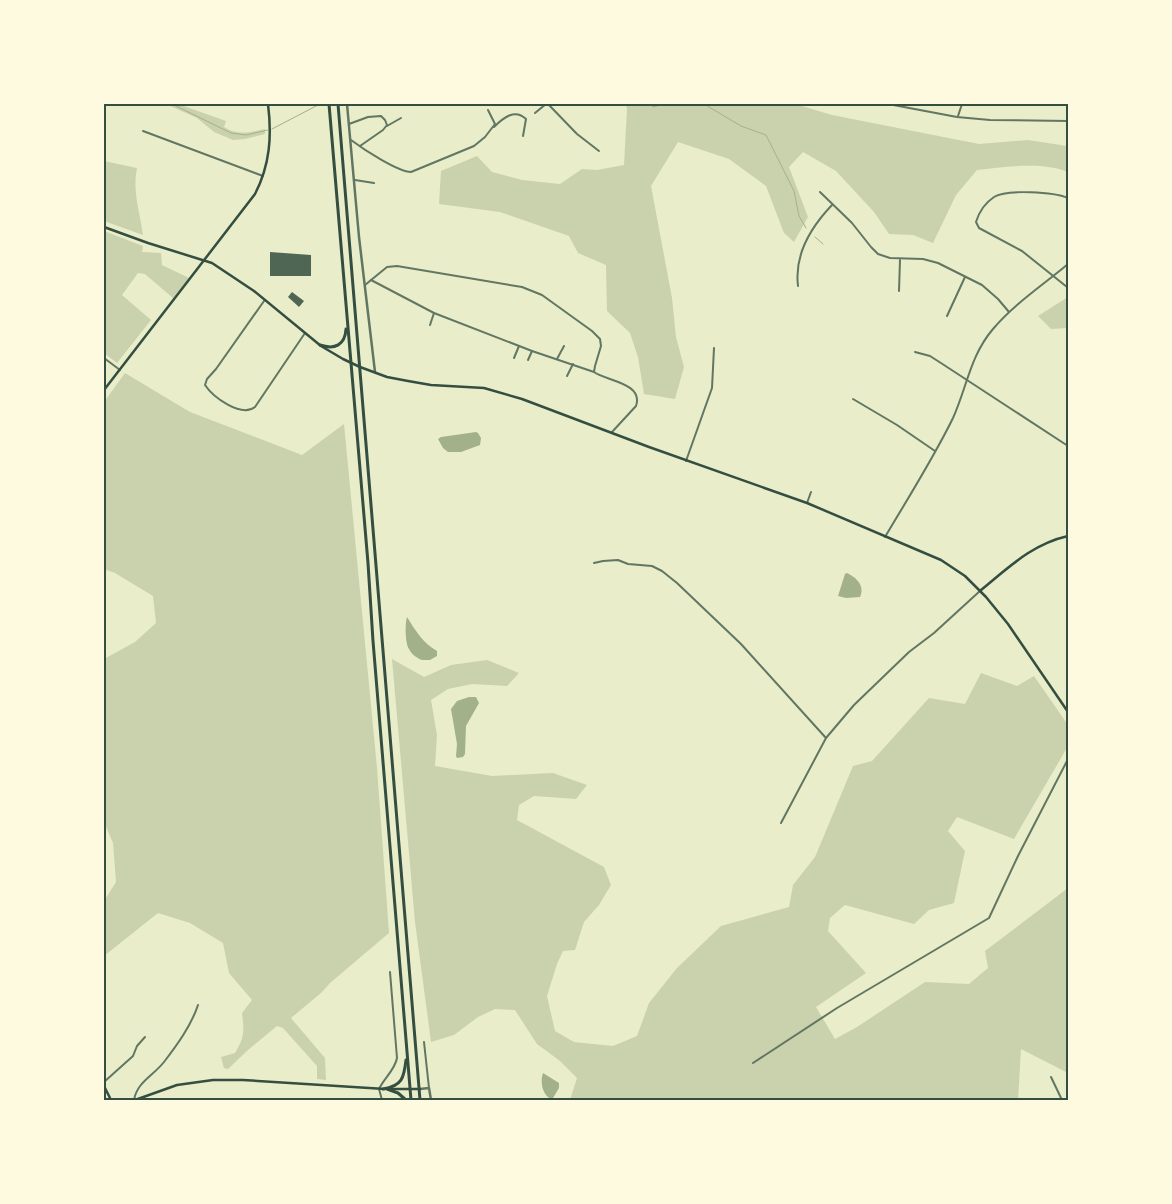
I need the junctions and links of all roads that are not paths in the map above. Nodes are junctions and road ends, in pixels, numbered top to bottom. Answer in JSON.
{"nodes":[{"id":1,"x":268,"y":104,"type":"edge"},
{"id":2,"x":329,"y":104,"type":"edge"},
{"id":3,"x":338,"y":104,"type":"edge"},
{"id":4,"x":347,"y":104,"type":"edge"},
{"id":5,"x":547,"y":104,"type":"edge"},
{"id":6,"x":888,"y":104,"type":"edge"},
{"id":7,"x":962,"y":104,"type":"edge"},
{"id":8,"x":488,"y":110,"type":"dead end"},
{"id":9,"x":536,"y":113,"type":"dead end"},
{"id":10,"x":957,"y":117,"type":"junction"},
{"id":11,"x":401,"y":118,"type":"dead end"},
{"id":12,"x":1068,"y":121,"type":"edge"},
{"id":13,"x":350,"y":124,"type":"junction"},
{"id":14,"x":387,"y":126,"type":"junction"},
{"id":15,"x":494,"y":127,"type":"junction"},
{"id":16,"x":143,"y":131,"type":"dead end"},
{"id":17,"x":523,"y":136,"type":"dead end"},
{"id":18,"x":351,"y":140,"type":"junction"},
{"id":19,"x":360,"y":146,"type":"junction"},
{"id":20,"x":599,"y":151,"type":"dead end"},
{"id":21,"x":263,"y":176,"type":"junction"},
{"id":22,"x":355,"y":180,"type":"junction"},
{"id":23,"x":374,"y":183,"type":"dead end"},
{"id":24,"x":820,"y":192,"type":"dead end"},
{"id":25,"x":1068,"y":198,"type":"edge"},
{"id":26,"x":832,"y":205,"type":"junction"},
{"id":27,"x":104,"y":227,"type":"edge"},
{"id":28,"x":205,"y":260,"type":"junction"},
{"id":29,"x":900,"y":260,"type":"junction"},
{"id":30,"x":1068,"y":264,"type":"edge"},
{"id":31,"x":1054,"y":276,"type":"junction"},
{"id":32,"x":966,"y":277,"type":"junction"},
{"id":33,"x":371,"y":280,"type":"junction"},
{"id":34,"x":365,"y":285,"type":"junction"},
{"id":35,"x":798,"y":286,"type":"dead end"},
{"id":36,"x":1067,"y":287,"type":"dead end"},
{"id":37,"x":899,"y":291,"type":"dead end"},
{"id":38,"x":264,"y":301,"type":"junction"},
{"id":39,"x":1009,"y":312,"type":"junction"},
{"id":40,"x":434,"y":313,"type":"junction"},
{"id":41,"x":347,"y":316,"type":"junction"},
{"id":42,"x":947,"y":316,"type":"dead end"},
{"id":43,"x":430,"y":325,"type":"dead end"},
{"id":44,"x":305,"y":333,"type":"junction"},
{"id":45,"x":320,"y":345,"type":"junction"},
{"id":46,"x":519,"y":346,"type":"junction"},
{"id":47,"x":564,"y":346,"type":"dead end"},
{"id":48,"x":714,"y":348,"type":"dead end"},
{"id":49,"x":532,"y":351,"type":"junction"},
{"id":50,"x":915,"y":352,"type":"dead end"},
{"id":51,"x":104,"y":358,"type":"edge"},
{"id":52,"x":514,"y":358,"type":"dead end"},
{"id":53,"x":557,"y":359,"type":"junction"},
{"id":54,"x":528,"y":360,"type":"dead end"},
{"id":55,"x":350,"y":363,"type":"junction"},
{"id":56,"x":573,"y":364,"type":"junction"},
{"id":57,"x":360,"y":367,"type":"junction"},
{"id":58,"x":120,"y":370,"type":"junction"},
{"id":59,"x":375,"y":372,"type":"junction"},
{"id":60,"x":594,"y":372,"type":"junction"},
{"id":61,"x":567,"y":376,"type":"dead end"},
{"id":62,"x":966,"y":380,"type":"junction"},
{"id":63,"x":104,"y":390,"type":"edge"},
{"id":64,"x":853,"y":399,"type":"dead end"},
{"id":65,"x":612,"y":432,"type":"junction"},
{"id":66,"x":1068,"y":446,"type":"edge"},
{"id":67,"x":935,"y":451,"type":"junction"},
{"id":68,"x":686,"y":461,"type":"junction"},
{"id":69,"x":811,"y":492,"type":"dead end"},
{"id":70,"x":806,"y":503,"type":"junction"},
{"id":71,"x":1068,"y":536,"type":"edge"},
{"id":72,"x":885,"y":537,"type":"junction"},
{"id":73,"x":594,"y":563,"type":"dead end"},
{"id":74,"x":981,"y":590,"type":"junction"},
{"id":75,"x":1068,"y":712,"type":"edge"},
{"id":76,"x":826,"y":738,"type":"junction"},
{"id":77,"x":1068,"y":759,"type":"edge"},
{"id":78,"x":781,"y":823,"type":"dead end"},
{"id":79,"x":390,"y":972,"type":"dead end"},
{"id":80,"x":198,"y":1005,"type":"dead end"},
{"id":81,"x":145,"y":1037,"type":"dead end"},
{"id":82,"x":424,"y":1042,"type":"dead end"},
{"id":83,"x":406,"y":1052,"type":"junction"},
{"id":84,"x":753,"y":1063,"type":"dead end"},
{"id":85,"x":1051,"y":1077,"type":"dead end"},
{"id":86,"x":104,"y":1082,"type":"edge"},
{"id":87,"x":104,"y":1086,"type":"edge"},
{"id":88,"x":429,"y":1088,"type":"junction"},
{"id":89,"x":383,"y":1089,"type":"junction"},
{"id":90,"x":410,"y":1089,"type":"junction"},
{"id":91,"x":420,"y":1089,"type":"junction"},
{"id":92,"x":111,"y":1100,"type":"edge"},
{"id":93,"x":134,"y":1100,"type":"edge"},
{"id":94,"x":382,"y":1100,"type":"edge"},
{"id":95,"x":406,"y":1100,"type":"edge"},
{"id":96,"x":411,"y":1100,"type":"edge"},
{"id":97,"x":420,"y":1100,"type":"edge"},
{"id":98,"x":430,"y":1100,"type":"edge"},
{"id":99,"x":1062,"y":1100,"type":"edge"}],
"edges":[{"from":1,"to":21,"type":"main road"},
{"from":2,"to":41,"type":"highway"},
{"from":3,"to":57,"type":"highway"},
{"from":4,"to":13,"type":"street"},
{"from":5,"to":9,"type":"street"},
{"from":5,"to":20,"type":"street"},
{"from":6,"to":10,"type":"street"},
{"from":7,"to":10,"type":"street"},
{"from":8,"to":15,"type":"street"},
{"from":10,"to":12,"type":"street"},
{"from":11,"to":14,"type":"street"},
{"from":13,"to":14,"type":"street"},
{"from":13,"to":18,"type":"street"},
{"from":14,"to":19,"type":"street"},
{"from":15,"to":17,"type":"street"},
{"from":15,"to":19,"type":"street"},
{"from":16,"to":21,"type":"street"},
{"from":18,"to":19,"type":"street"},
{"from":18,"to":22,"type":"street"},
{"from":21,"to":28,"type":"main road"},
{"from":22,"to":23,"type":"street"},
{"from":22,"to":34,"type":"street"},
{"from":24,"to":26,"type":"street"},
{"from":25,"to":31,"type":"street"},
{"from":26,"to":29,"type":"street"},
{"from":26,"to":35,"type":"street"},
{"from":27,"to":28,"type":"main road"},
{"from":28,"to":38,"type":"main road"},
{"from":28,"to":58,"type":"main road"},
{"from":29,"to":32,"type":"street"},
{"from":29,"to":37,"type":"street"},
{"from":30,"to":31,"type":"street"},
{"from":31,"to":36,"type":"street"},
{"from":31,"to":39,"type":"street"},
{"from":32,"to":39,"type":"street"},
{"from":32,"to":42,"type":"street"},
{"from":33,"to":34,"type":"street"},
{"from":33,"to":40,"type":"street"},
{"from":33,"to":60,"type":"street"},
{"from":34,"to":59,"type":"street"},
{"from":38,"to":44,"type":"main road"},
{"from":38,"to":44,"type":"street"},
{"from":39,"to":62,"type":"street"},
{"from":40,"to":43,"type":"street"},
{"from":40,"to":46,"type":"street"},
{"from":41,"to":45,"type":"highway"},
{"from":41,"to":55,"type":"highway"},
{"from":44,"to":45,"type":"main road"},
{"from":45,"to":55,"type":"main road"},
{"from":46,"to":49,"type":"street"},
{"from":46,"to":52,"type":"street"},
{"from":47,"to":53,"type":"street"},
{"from":48,"to":68,"type":"street"},
{"from":49,"to":53,"type":"street"},
{"from":49,"to":54,"type":"street"},
{"from":50,"to":62,"type":"street"},
{"from":51,"to":58,"type":"street"},
{"from":53,"to":56,"type":"street"},
{"from":55,"to":57,"type":"main road"},
{"from":55,"to":83,"type":"highway"},
{"from":56,"to":60,"type":"street"},
{"from":56,"to":61,"type":"street"},
{"from":57,"to":59,"type":"main road"},
{"from":57,"to":91,"type":"highway"},
{"from":58,"to":63,"type":"main road"},
{"from":59,"to":65,"type":"main road"},
{"from":60,"to":65,"type":"street"},
{"from":62,"to":66,"type":"street"},
{"from":62,"to":67,"type":"street"},
{"from":64,"to":67,"type":"street"},
{"from":65,"to":68,"type":"main road"},
{"from":67,"to":72,"type":"street"},
{"from":68,"to":70,"type":"main road"},
{"from":69,"to":70,"type":"street"},
{"from":70,"to":72,"type":"main road"},
{"from":71,"to":74,"type":"main road"},
{"from":72,"to":74,"type":"main road"},
{"from":73,"to":76,"type":"street"},
{"from":74,"to":75,"type":"main road"},
{"from":74,"to":76,"type":"street"},
{"from":76,"to":78,"type":"street"},
{"from":77,"to":84,"type":"street"},
{"from":79,"to":89,"type":"street"},
{"from":80,"to":93,"type":"street"},
{"from":81,"to":86,"type":"street"},
{"from":82,"to":88,"type":"street"},
{"from":83,"to":89,"type":"highway"},
{"from":83,"to":90,"type":"highway"},
{"from":85,"to":99,"type":"street"},
{"from":87,"to":92,"type":"main road"},
{"from":88,"to":91,"type":"street"},
{"from":88,"to":98,"type":"street"},
{"from":89,"to":90,"type":"main road"},
{"from":89,"to":93,"type":"main road"},
{"from":89,"to":94,"type":"street"},
{"from":89,"to":95,"type":"highway"},
{"from":90,"to":91,"type":"main road"},
{"from":90,"to":96,"type":"highway"},
{"from":91,"to":97,"type":"highway"}]}
